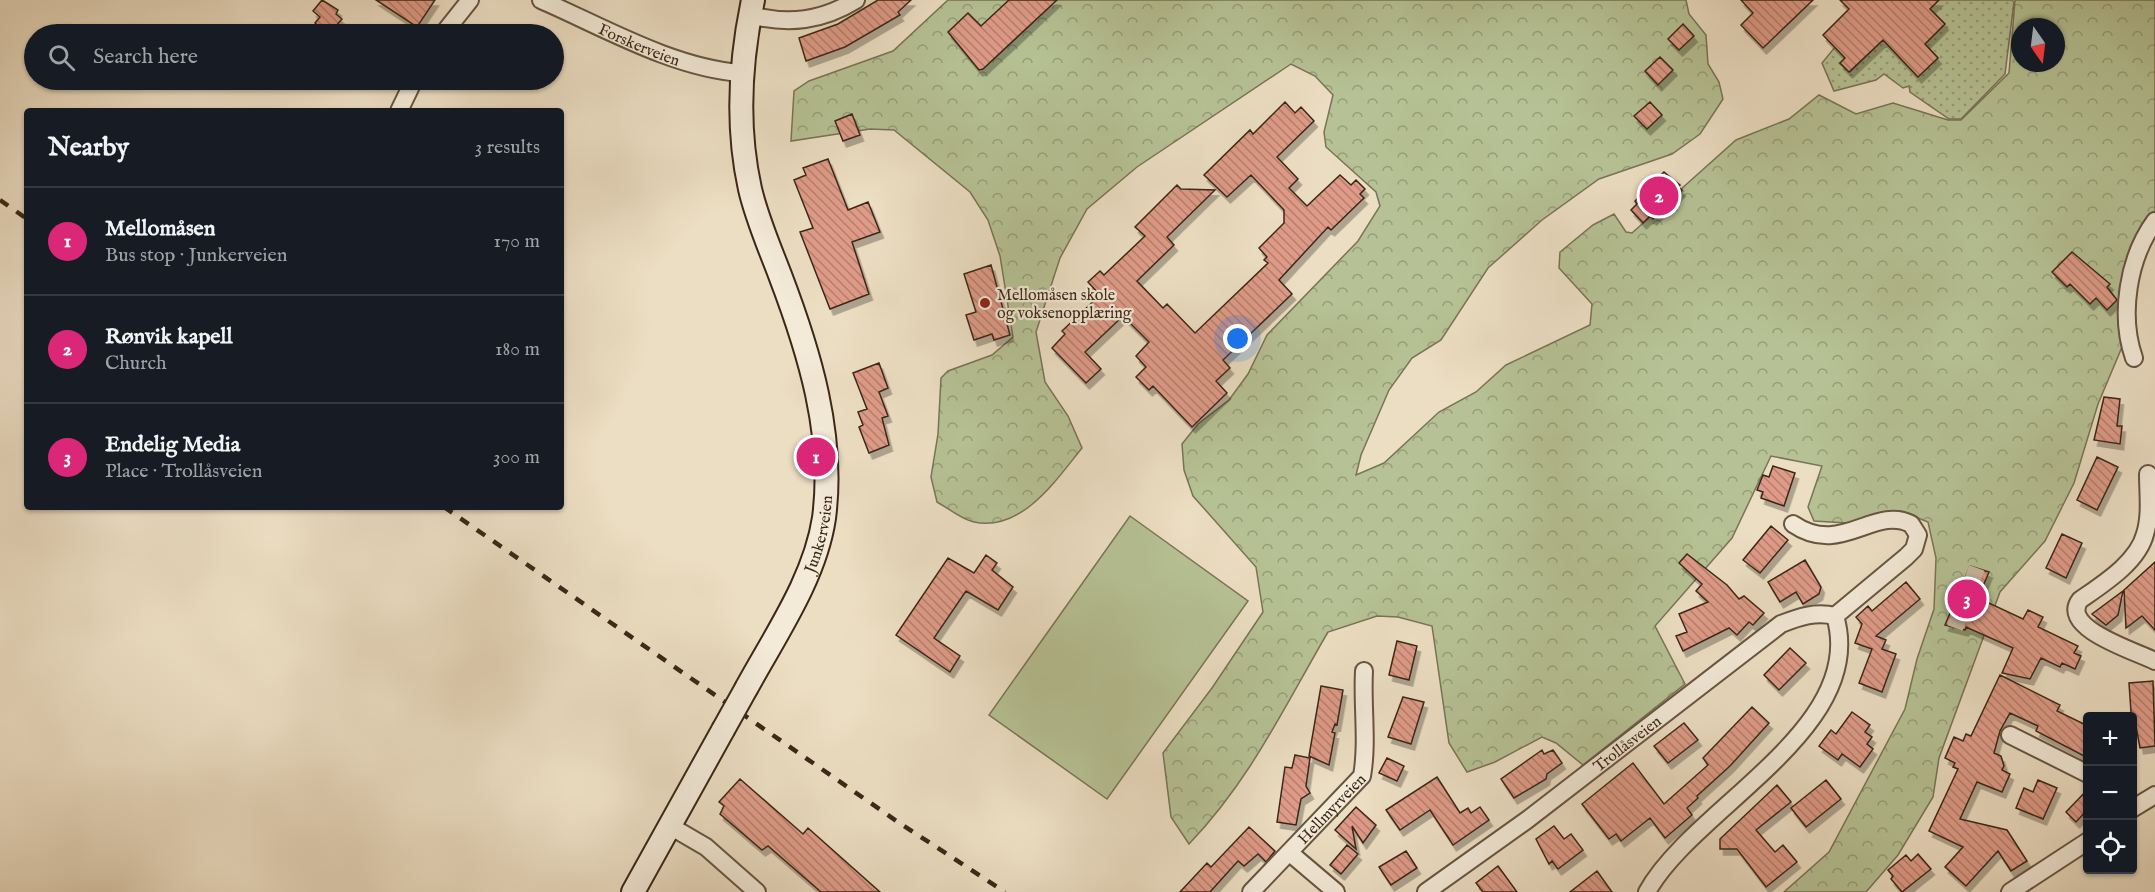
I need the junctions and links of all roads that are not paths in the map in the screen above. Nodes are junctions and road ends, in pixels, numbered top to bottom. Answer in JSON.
{"nodes":[{"id":1,"x":470,"y":0,"type":"edge"},
{"id":2,"x":541,"y":0,"type":"edge"},
{"id":3,"x":826,"y":0,"type":"edge"},
{"id":4,"x":856,"y":0,"type":"edge"},
{"id":5,"x":752,"y":7,"type":"edge"},
{"id":6,"x":822,"y":17,"type":"junction"},
{"id":7,"x":451,"y":24,"type":"edge"},
{"id":8,"x":741,"y":73,"type":"junction"},
{"id":9,"x":409,"y":90,"type":"edge"},
{"id":10,"x":400,"y":108,"type":"edge"},
{"id":11,"x":2155,"y":221,"type":"edge"},
{"id":12,"x":2134,"y":358,"type":"dead end"},
{"id":13,"x":2148,"y":474,"type":"dead end"},
{"id":14,"x":1793,"y":524,"type":"dead end"},
{"id":15,"x":1835,"y":616,"type":"junction"},
{"id":16,"x":2155,"y":661,"type":"edge"},
{"id":17,"x":1364,"y":671,"type":"dead end"},
{"id":18,"x":2010,"y":735,"type":"dead end"},
{"id":19,"x":2083,"y":772,"type":"edge"},
{"id":20,"x":2155,"y":795,"type":"edge"},
{"id":21,"x":2137,"y":804,"type":"edge"},
{"id":22,"x":670,"y":826,"type":"junction"},
{"id":23,"x":2083,"y":844,"type":"edge"},
{"id":24,"x":1290,"y":853,"type":"junction"},
{"id":25,"x":633,"y":892,"type":"edge"},
{"id":26,"x":757,"y":892,"type":"edge"},
{"id":27,"x":1251,"y":892,"type":"edge"},
{"id":28,"x":1336,"y":892,"type":"edge"},
{"id":29,"x":1426,"y":892,"type":"edge"},
{"id":30,"x":1647,"y":892,"type":"edge"},
{"id":31,"x":2010,"y":892,"type":"edge"}],
"edges":[{"from":1,"to":7,"type":"street"},
{"from":2,"to":8,"type":"street","name":"Forskerveien"},
{"from":3,"to":6,"type":"street"},
{"from":4,"to":6,"type":"street"},
{"from":5,"to":6,"type":"street"},
{"from":5,"to":8,"type":"street","name":"Junkerveien"},
{"from":8,"to":22,"type":"street","name":"Junkerveien","bridge":true},
{"from":9,"to":10,"type":"street"},
{"from":11,"to":12,"type":"street"},
{"from":13,"to":16,"type":"street"},
{"from":14,"to":15,"type":"street"},
{"from":15,"to":29,"type":"street","name":"Trollåsveien"},
{"from":15,"to":30,"type":"street"},
{"from":17,"to":24,"type":"street","name":"Hellmyrveien"},
{"from":18,"to":19,"type":"street"},
{"from":20,"to":21,"type":"street"},
{"from":22,"to":25,"type":"street","name":"Junkerveien"},
{"from":22,"to":26,"type":"street"},
{"from":23,"to":31,"type":"street"},
{"from":24,"to":27,"type":"street","name":"Hellmyrveien"},
{"from":24,"to":28,"type":"street"}]}
